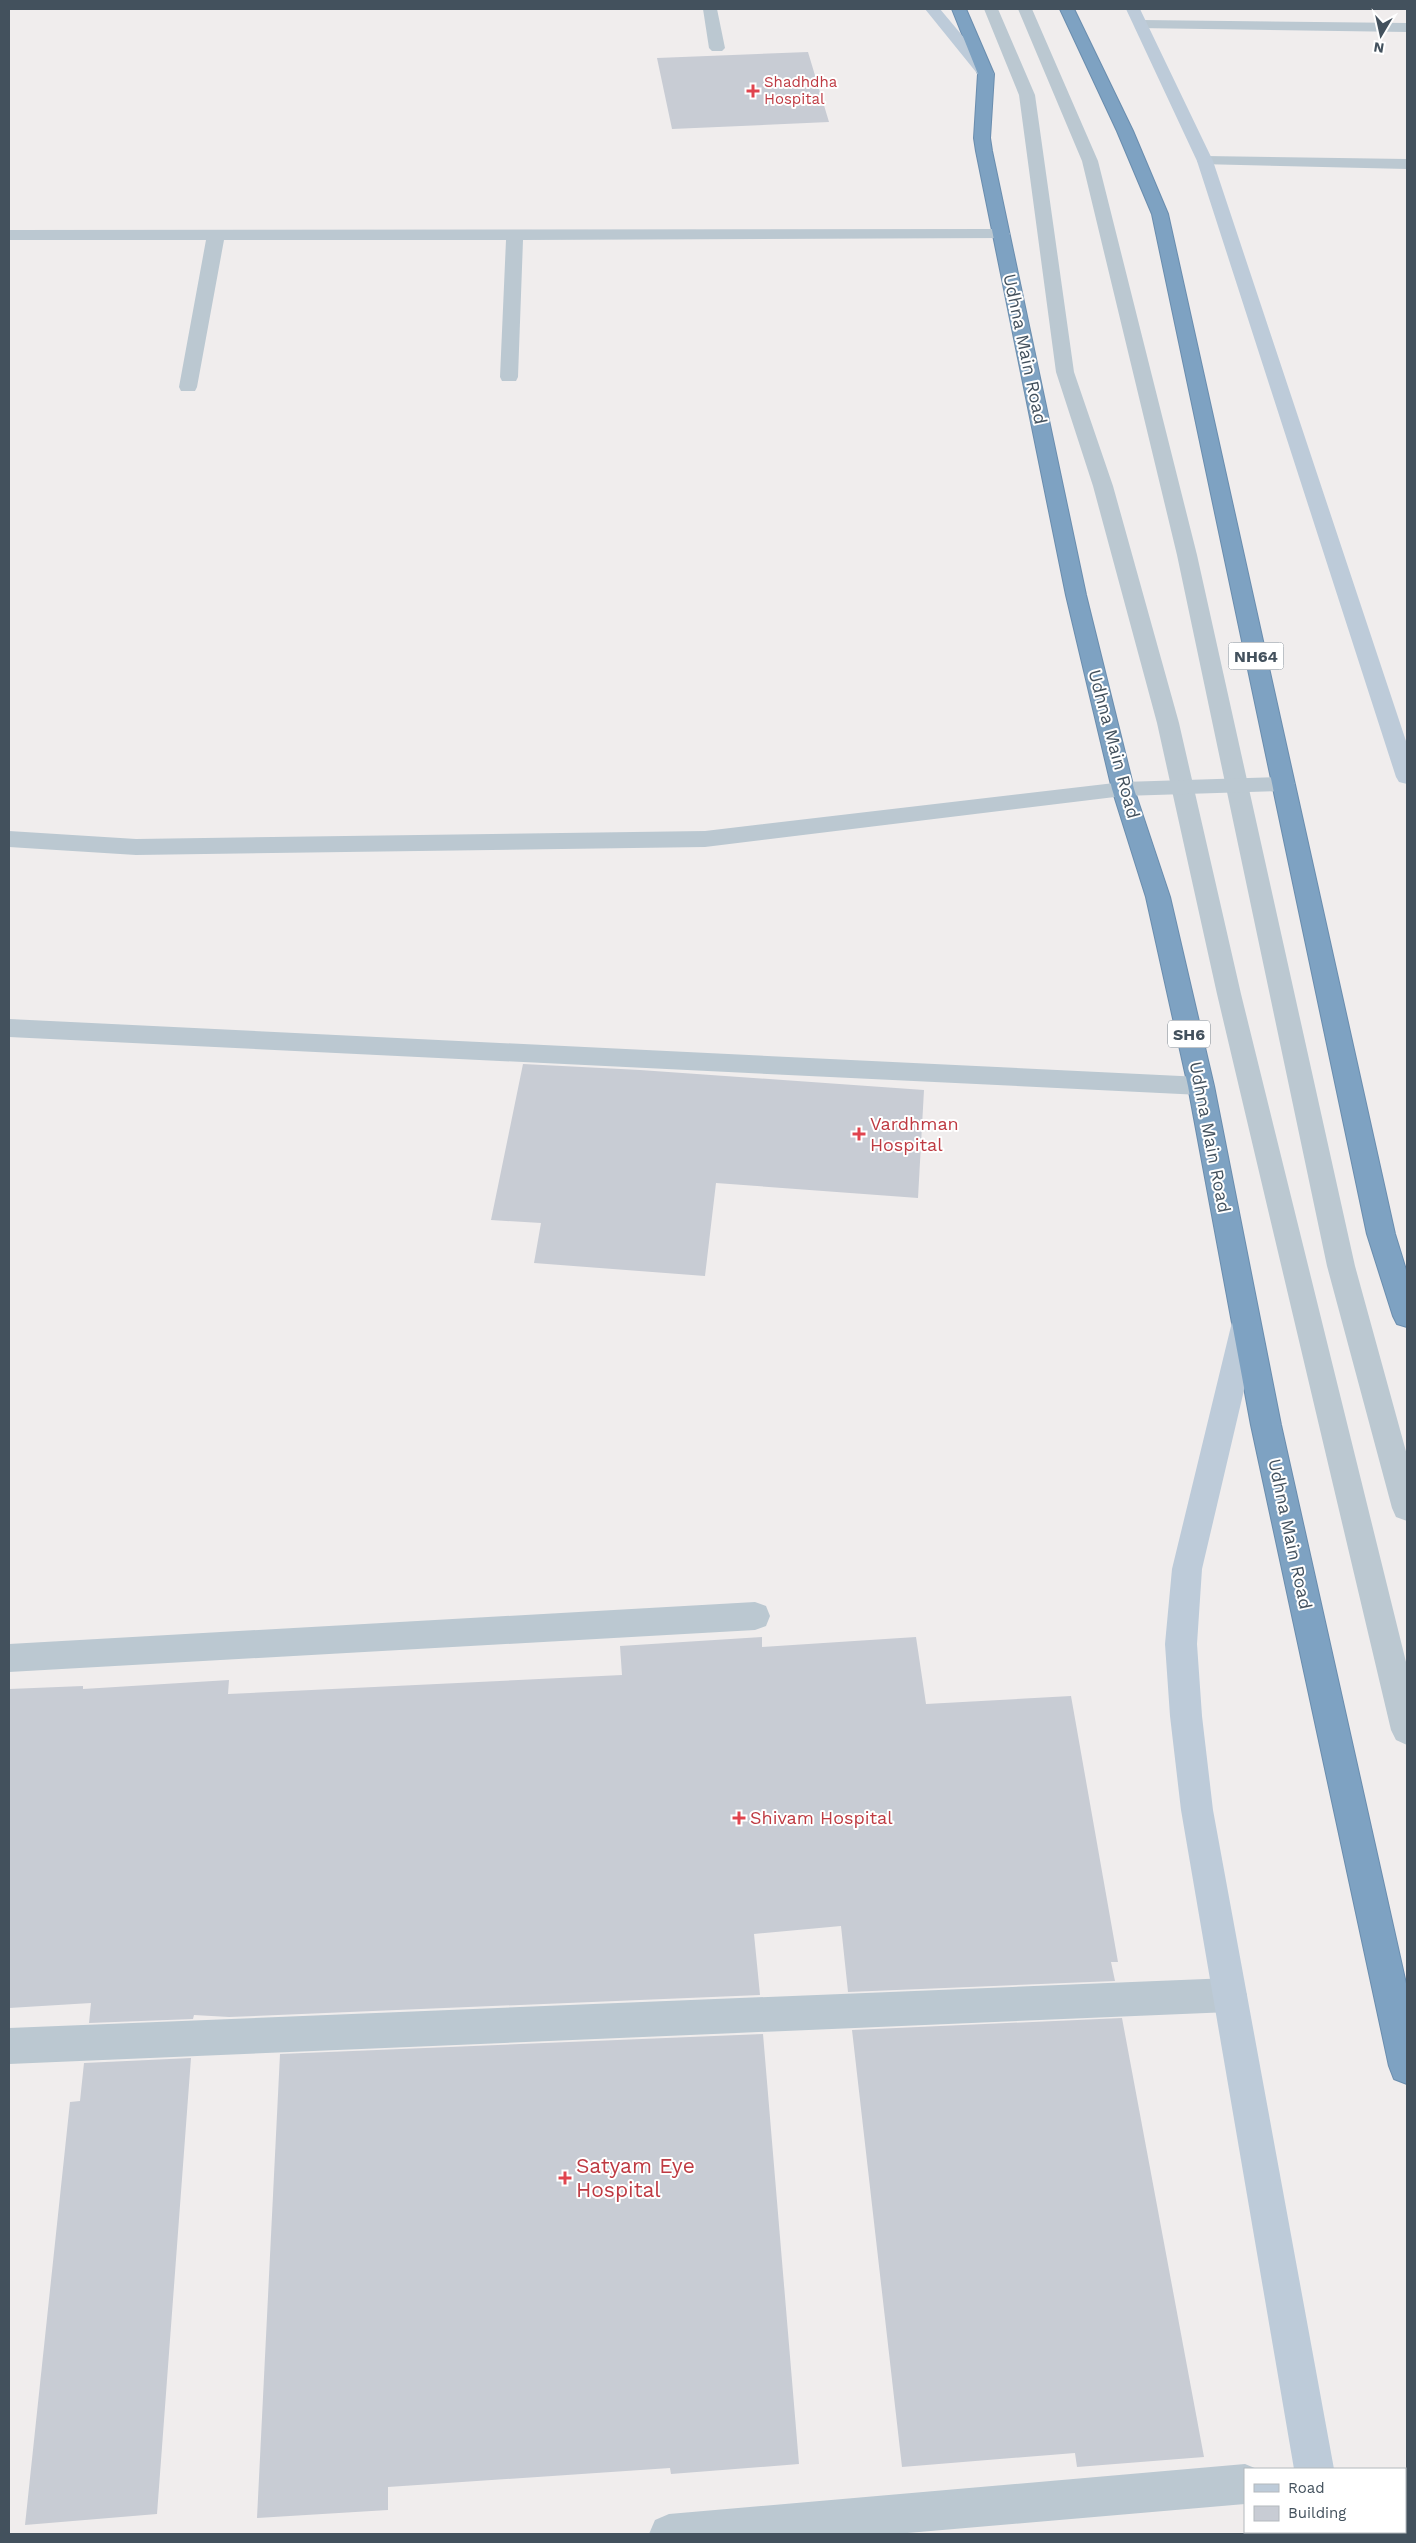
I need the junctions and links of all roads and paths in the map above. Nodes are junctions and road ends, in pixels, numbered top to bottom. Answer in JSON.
{"nodes":[{"id":1,"x":710,"y":9,"type":"edge"},
{"id":2,"x":932,"y":9,"type":"edge"},
{"id":3,"x":959,"y":9,"type":"edge"},
{"id":4,"x":991,"y":9,"type":"edge"},
{"id":5,"x":1025,"y":9,"type":"edge"},
{"id":6,"x":1067,"y":9,"type":"edge"},
{"id":7,"x":1187,"y":9,"type":"edge"},
{"id":8,"x":1138,"y":17,"type":"edge"},
{"id":9,"x":1397,"y":24,"type":"edge"},
{"id":10,"x":1193,"y":26,"type":"junction"},
{"id":11,"x":717,"y":48,"type":"dead end"},
{"id":12,"x":986,"y":74,"type":"junction"},
{"id":13,"x":1205,"y":161,"type":"junction"},
{"id":14,"x":1407,"y":164,"type":"edge"},
{"id":15,"x":516,"y":234,"type":"junction"},
{"id":16,"x":1001,"y":234,"type":"junction"},
{"id":17,"x":9,"y":235,"type":"edge"},
{"id":18,"x":216,"y":235,"type":"junction"},
{"id":19,"x":510,"y":377,"type":"dead end"},
{"id":20,"x":188,"y":387,"type":"dead end"},
{"id":21,"x":1407,"y":776,"type":"edge"},
{"id":22,"x":1236,"y":784,"type":"junction"},
{"id":23,"x":1284,"y":784,"type":"junction"},
{"id":24,"x":1183,"y":786,"type":"junction"},
{"id":25,"x":1123,"y":788,"type":"junction"},
{"id":26,"x":9,"y":839,"type":"edge"},
{"id":27,"x":9,"y":1028,"type":"edge"},
{"id":28,"x":1201,"y":1086,"type":"junction"},
{"id":29,"x":1407,"y":1316,"type":"edge"},
{"id":30,"x":1246,"y":1322,"type":"junction"},
{"id":31,"x":1407,"y":1508,"type":"edge"},
{"id":32,"x":755,"y":1616,"type":"dead end"},
{"id":33,"x":9,"y":1658,"type":"edge"},
{"id":34,"x":1407,"y":1730,"type":"edge"},
{"id":35,"x":1230,"y":1994,"type":"junction"},
{"id":36,"x":9,"y":2046,"type":"edge"},
{"id":37,"x":1407,"y":2066,"type":"edge"},
{"id":38,"x":1314,"y":2468,"type":"edge"},
{"id":39,"x":1244,"y":2484,"type":"edge"},
{"id":40,"x":668,"y":2534,"type":"edge"}],
"edges":[{"from":1,"to":11,"type":"street"},
{"from":2,"to":12,"type":"street"},
{"from":3,"to":12,"type":"highway","name":"Udhna Main Road","number":"SH6"},
{"from":4,"to":24,"type":"street"},
{"from":5,"to":22,"type":"street"},
{"from":6,"to":23,"type":"highway","number":"NH64"},
{"from":7,"to":10,"type":"street"},
{"from":8,"to":10,"type":"street"},
{"from":8,"to":13,"type":"street"},
{"from":9,"to":10,"type":"street"},
{"from":12,"to":16,"type":"highway","name":"Udhna Main Road","number":"SH6"},
{"from":13,"to":14,"type":"street"},
{"from":13,"to":21,"type":"street"},
{"from":15,"to":16,"type":"street"},
{"from":15,"to":18,"type":"street"},
{"from":15,"to":19,"type":"street"},
{"from":16,"to":25,"type":"highway","name":"Udhna Main Road","number":"SH6"},
{"from":17,"to":18,"type":"street"},
{"from":18,"to":20,"type":"street"},
{"from":22,"to":23,"type":"street"},
{"from":22,"to":24,"type":"street"},
{"from":22,"to":31,"type":"street"},
{"from":23,"to":29,"type":"highway","number":"NH64"},
{"from":24,"to":25,"type":"street"},
{"from":24,"to":34,"type":"street"},
{"from":25,"to":26,"type":"street"},
{"from":25,"to":28,"type":"highway","name":"Udhna Main Road","number":"SH6"},
{"from":27,"to":28,"type":"street"},
{"from":28,"to":30,"type":"highway","name":"Udhna Main Road","number":"SH6"},
{"from":30,"to":35,"type":"street"},
{"from":30,"to":37,"type":"highway","name":"Udhna Main Road","number":"SH6"},
{"from":32,"to":33,"type":"street"},
{"from":35,"to":36,"type":"street"},
{"from":35,"to":38,"type":"street"},
{"from":39,"to":40,"type":"street"}]}
